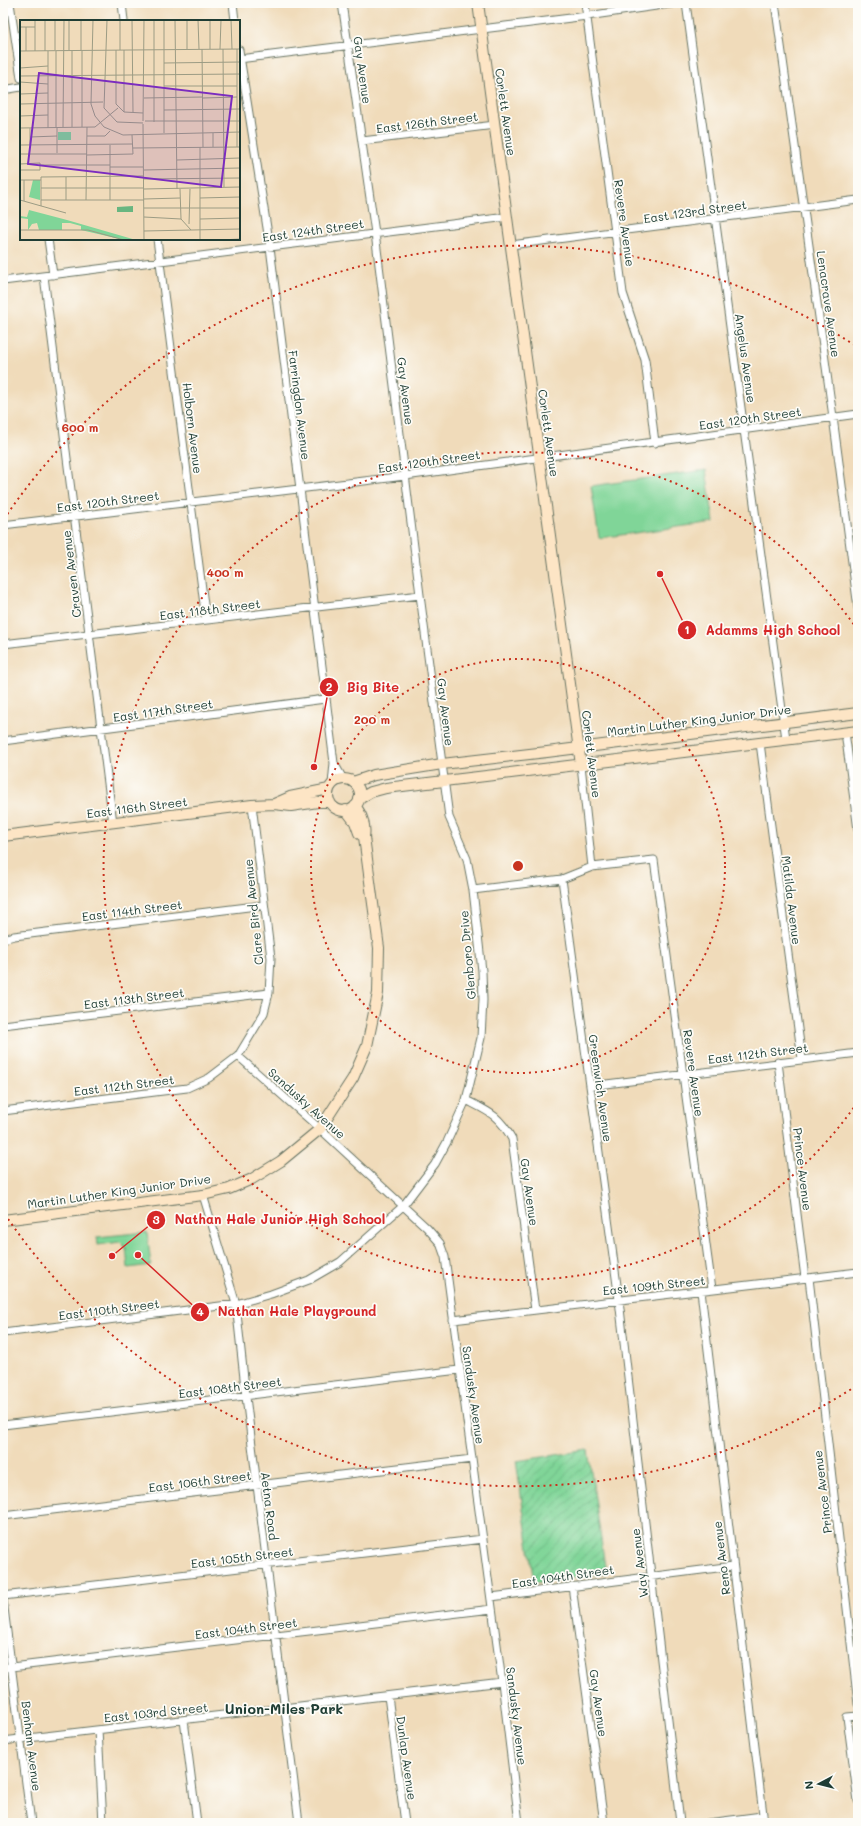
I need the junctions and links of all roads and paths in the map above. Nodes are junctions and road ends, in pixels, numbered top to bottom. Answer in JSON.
{"nodes":[{"id":1,"x":10,"y":3,"type":"edge"},
{"id":2,"x":122,"y":3,"type":"edge"},
{"id":3,"x":233,"y":3,"type":"edge"},
{"id":4,"x":342,"y":3,"type":"edge"},
{"id":5,"x":478,"y":3,"type":"edge"},
{"id":6,"x":585,"y":3,"type":"edge"},
{"id":7,"x":678,"y":3,"type":"edge"},
{"id":8,"x":686,"y":3,"type":"edge"},
{"id":9,"x":775,"y":3,"type":"edge"},
{"id":10,"x":586,"y":16,"type":"junction"},
{"id":11,"x":124,"y":20,"type":"edge"},
{"id":12,"x":235,"y":20,"type":"edge"},
{"id":13,"x":482,"y":29,"type":"junction"},
{"id":14,"x":348,"y":45,"type":"junction"},
{"id":15,"x":240,"y":59,"type":"edge"},
{"id":16,"x":20,"y":71,"type":"edge"},
{"id":17,"x":20,"y":87,"type":"edge"},
{"id":18,"x":3,"y":90,"type":"edge"},
{"id":19,"x":495,"y":125,"type":"junction"},
{"id":20,"x":362,"y":141,"type":"junction"},
{"id":21,"x":858,"y":200,"type":"edge"},
{"id":22,"x":804,"y":207,"type":"junction"},
{"id":23,"x":507,"y":217,"type":"junction"},
{"id":24,"x":716,"y":220,"type":"junction"},
{"id":25,"x":375,"y":233,"type":"junction"},
{"id":26,"x":615,"y":233,"type":"junction"},
{"id":27,"x":48,"y":240,"type":"edge"},
{"id":28,"x":157,"y":240,"type":"edge"},
{"id":29,"x":511,"y":245,"type":"junction"},
{"id":30,"x":270,"y":247,"type":"junction"},
{"id":31,"x":161,"y":262,"type":"junction"},
{"id":32,"x":53,"y":275,"type":"junction"},
{"id":33,"x":44,"y":276,"type":"junction"},
{"id":34,"x":3,"y":281,"type":"edge"},
{"id":35,"x":858,"y":414,"type":"edge"},
{"id":36,"x":833,"y":417,"type":"junction"},
{"id":37,"x":745,"y":430,"type":"junction"},
{"id":38,"x":655,"y":443,"type":"junction"},
{"id":39,"x":540,"y":457,"type":"junction"},
{"id":40,"x":405,"y":476,"type":"junction"},
{"id":41,"x":299,"y":489,"type":"junction"},
{"id":42,"x":191,"y":502,"type":"junction"},
{"id":43,"x":75,"y":516,"type":"junction"},
{"id":44,"x":3,"y":525,"type":"edge"},
{"id":45,"x":420,"y":595,"type":"junction"},
{"id":46,"x":314,"y":606,"type":"junction"},
{"id":47,"x":858,"y":608,"type":"edge"},
{"id":48,"x":206,"y":620,"type":"junction"},
{"id":49,"x":89,"y":635,"type":"junction"},
{"id":50,"x":3,"y":644,"type":"edge"},
{"id":51,"x":325,"y":699,"type":"junction"},
{"id":52,"x":858,"y":713,"type":"edge"},
{"id":53,"x":784,"y":722,"type":"junction"},
{"id":54,"x":101,"y":729,"type":"junction"},
{"id":55,"x":858,"y":731,"type":"edge"},
{"id":56,"x":845,"y":732,"type":"junction"},
{"id":57,"x":786,"y":740,"type":"junction"},
{"id":58,"x":3,"y":741,"type":"edge"},
{"id":59,"x":760,"y":743,"type":"junction"},
{"id":60,"x":579,"y":748,"type":"junction"},
{"id":61,"x":334,"y":763,"type":"junction"},
{"id":62,"x":442,"y":764,"type":"junction"},
{"id":63,"x":581,"y":765,"type":"junction"},
{"id":64,"x":343,"y":779,"type":"junction"},
{"id":65,"x":353,"y":782,"type":"junction"},
{"id":66,"x":444,"y":782,"type":"junction"},
{"id":67,"x":331,"y":786,"type":"junction"},
{"id":68,"x":330,"y":802,"type":"junction"},
{"id":69,"x":274,"y":804,"type":"junction"},
{"id":70,"x":252,"y":805,"type":"junction"},
{"id":71,"x":353,"y":805,"type":"junction"},
{"id":72,"x":113,"y":823,"type":"junction"},
{"id":73,"x":858,"y":830,"type":"edge"},
{"id":74,"x":3,"y":836,"type":"edge"},
{"id":75,"x":592,"y":867,"type":"junction"},
{"id":76,"x":562,"y":879,"type":"junction"},
{"id":77,"x":473,"y":890,"type":"junction"},
{"id":78,"x":264,"y":905,"type":"junction"},
{"id":79,"x":3,"y":939,"type":"edge"},
{"id":80,"x":269,"y":993,"type":"junction"},
{"id":81,"x":3,"y":1025,"type":"edge"},
{"id":82,"x":858,"y":1053,"type":"edge"},
{"id":83,"x":238,"y":1056,"type":"junction"},
{"id":84,"x":802,"y":1059,"type":"junction"},
{"id":85,"x":778,"y":1062,"type":"junction"},
{"id":86,"x":683,"y":1073,"type":"junction"},
{"id":87,"x":590,"y":1086,"type":"junction"},
{"id":88,"x":466,"y":1100,"type":"junction"},
{"id":89,"x":3,"y":1111,"type":"edge"},
{"id":90,"x":320,"y":1129,"type":"junction"},
{"id":91,"x":203,"y":1195,"type":"junction"},
{"id":92,"x":403,"y":1206,"type":"junction"},
{"id":93,"x":3,"y":1220,"type":"edge"},
{"id":94,"x":858,"y":1272,"type":"edge"},
{"id":95,"x":807,"y":1278,"type":"junction"},
{"id":96,"x":712,"y":1290,"type":"junction"},
{"id":97,"x":701,"y":1291,"type":"junction"},
{"id":98,"x":619,"y":1300,"type":"junction"},
{"id":99,"x":236,"y":1304,"type":"junction"},
{"id":100,"x":535,"y":1310,"type":"junction"},
{"id":101,"x":452,"y":1320,"type":"junction"},
{"id":102,"x":3,"y":1333,"type":"edge"},
{"id":103,"x":459,"y":1370,"type":"junction"},
{"id":104,"x":246,"y":1397,"type":"junction"},
{"id":105,"x":3,"y":1425,"type":"edge"},
{"id":106,"x":472,"y":1459,"type":"junction"},
{"id":107,"x":257,"y":1485,"type":"junction"},
{"id":108,"x":3,"y":1516,"type":"edge"},
{"id":109,"x":483,"y":1539,"type":"junction"},
{"id":110,"x":267,"y":1566,"type":"junction"},
{"id":111,"x":733,"y":1566,"type":"junction"},
{"id":112,"x":651,"y":1576,"type":"junction"},
{"id":113,"x":572,"y":1586,"type":"junction"},
{"id":114,"x":3,"y":1596,"type":"edge"},
{"id":115,"x":491,"y":1597,"type":"junction"},
{"id":116,"x":3,"y":1600,"type":"edge"},
{"id":117,"x":492,"y":1609,"type":"junction"},
{"id":118,"x":275,"y":1636,"type":"junction"},
{"id":119,"x":11,"y":1667,"type":"junction"},
{"id":120,"x":3,"y":1668,"type":"edge"},
{"id":121,"x":502,"y":1682,"type":"junction"},
{"id":122,"x":388,"y":1696,"type":"junction"},
{"id":123,"x":858,"y":1704,"type":"edge"},
{"id":124,"x":284,"y":1709,"type":"junction"},
{"id":125,"x":858,"y":1716,"type":"edge"},
{"id":126,"x":184,"y":1720,"type":"junction"},
{"id":127,"x":98,"y":1730,"type":"junction"},
{"id":128,"x":20,"y":1739,"type":"junction"},
{"id":129,"x":3,"y":1741,"type":"edge"},
{"id":130,"x":858,"y":1801,"type":"edge"},
{"id":131,"x":763,"y":1819,"type":"edge"},
{"id":132,"x":31,"y":1823,"type":"edge"},
{"id":133,"x":103,"y":1823,"type":"edge"},
{"id":134,"x":197,"y":1823,"type":"edge"},
{"id":135,"x":299,"y":1823,"type":"edge"},
{"id":136,"x":405,"y":1823,"type":"edge"},
{"id":137,"x":519,"y":1823,"type":"edge"},
{"id":138,"x":604,"y":1823,"type":"edge"},
{"id":139,"x":680,"y":1823,"type":"edge"},
{"id":140,"x":708,"y":1823,"type":"edge"}],
"edges":[{"from":1,"to":16,"type":"street"},
{"from":2,"to":11,"type":"street"},
{"from":3,"to":12,"type":"street"},
{"from":4,"to":14,"type":"street","name":"Gay Avenue"},
{"from":5,"to":13,"type":"main road","name":"Corlett Avenue"},
{"from":6,"to":10,"type":"street","name":"Revere Avenue"},
{"from":7,"to":10,"type":"street"},
{"from":8,"to":24,"type":"street","name":"Angelus Avenue"},
{"from":9,"to":22,"type":"street","name":"Lenacrave Avenue"},
{"from":10,"to":13,"type":"street"},
{"from":10,"to":26,"type":"street","name":"Revere Avenue"},
{"from":13,"to":14,"type":"street"},
{"from":13,"to":19,"type":"main road","name":"Corlett Avenue"},
{"from":14,"to":15,"type":"street"},
{"from":14,"to":20,"type":"street","name":"Gay Avenue"},
{"from":15,"to":30,"type":"street","name":"Farringdon Avenue"},
{"from":17,"to":18,"type":"street"},
{"from":19,"to":20,"type":"street","name":"East 126th Street"},
{"from":19,"to":23,"type":"main road","name":"Corlett Avenue"},
{"from":20,"to":25,"type":"street","name":"Gay Avenue"},
{"from":21,"to":22,"type":"street","name":"East 123rd Street"},
{"from":22,"to":24,"type":"street","name":"East 123rd Street"},
{"from":22,"to":36,"type":"street","name":"Lenacrave Avenue"},
{"from":23,"to":25,"type":"street","name":"East 124th Street"},
{"from":23,"to":29,"type":"main road","name":"Corlett Avenue"},
{"from":24,"to":26,"type":"street","name":"East 123rd Street"},
{"from":24,"to":37,"type":"street","name":"Angelus Avenue"},
{"from":25,"to":30,"type":"street","name":"East 124th Street"},
{"from":25,"to":40,"type":"street","name":"Gay Avenue"},
{"from":26,"to":29,"type":"street","name":"East 123rd Street"},
{"from":26,"to":38,"type":"street","name":"Revere Avenue"},
{"from":27,"to":32,"type":"street"},
{"from":28,"to":31,"type":"street","name":"Holborn Avenue"},
{"from":29,"to":39,"type":"main road","name":"Corlett Avenue"},
{"from":30,"to":31,"type":"street","name":"East 124th Street"},
{"from":30,"to":41,"type":"street","name":"Farringdon Avenue"},
{"from":31,"to":32,"type":"street","name":"East 124th Street"},
{"from":31,"to":42,"type":"street","name":"Holborn Avenue"},
{"from":32,"to":33,"type":"street","name":"East 124th Street"},
{"from":33,"to":34,"type":"street","name":"East 124th Street"},
{"from":33,"to":43,"type":"street","name":"Craven Avenue"},
{"from":35,"to":36,"type":"street","name":"East 120th Street"},
{"from":36,"to":37,"type":"street","name":"East 120th Street"},
{"from":36,"to":47,"type":"street","name":"Lenacrave Avenue"},
{"from":37,"to":38,"type":"street","name":"East 120th Street"},
{"from":37,"to":53,"type":"street","name":"Angelus Avenue"},
{"from":38,"to":39,"type":"street","name":"East 120th Street"},
{"from":39,"to":40,"type":"street","name":"East 120th Street"},
{"from":39,"to":60,"type":"main road","name":"Corlett Avenue"},
{"from":40,"to":41,"type":"street","name":"East 120th Street"},
{"from":40,"to":45,"type":"street","name":"Gay Avenue"},
{"from":41,"to":42,"type":"street","name":"East 120th Street"},
{"from":41,"to":46,"type":"street","name":"Farringdon Avenue"},
{"from":42,"to":43,"type":"street","name":"East 120th Street"},
{"from":42,"to":48,"type":"street","name":"Holborn Avenue"},
{"from":43,"to":44,"type":"street","name":"East 120th Street"},
{"from":43,"to":49,"type":"street","name":"Craven Avenue"},
{"from":45,"to":46,"type":"street","name":"East 118th Street"},
{"from":45,"to":62,"type":"street","name":"Gay Avenue"},
{"from":46,"to":48,"type":"street","name":"East 118th Street"},
{"from":46,"to":51,"type":"street","name":"Farringdon Avenue"},
{"from":48,"to":49,"type":"street","name":"East 118th Street"},
{"from":49,"to":50,"type":"street","name":"East 118th Street"},
{"from":49,"to":54,"type":"street","name":"Craven Avenue"},
{"from":51,"to":54,"type":"street","name":"East 117th Street"},
{"from":51,"to":61,"type":"street","name":"Farringdon Avenue"},
{"from":52,"to":53,"type":"main road","name":"Martin Luther King Junior Drive"},
{"from":53,"to":57,"type":"street","name":"Angelus Avenue"},
{"from":53,"to":60,"type":"main road","name":"Martin Luther King Junior Drive"},
{"from":54,"to":58,"type":"street","name":"East 117th Street"},
{"from":54,"to":72,"type":"street","name":"Craven Avenue"},
{"from":55,"to":56,"type":"main road"},
{"from":56,"to":57,"type":"main road"},
{"from":56,"to":73,"type":"street"},
{"from":57,"to":59,"type":"main road"},
{"from":59,"to":63,"type":"main road"},
{"from":59,"to":84,"type":"street","name":"Matilda Avenue"},
{"from":60,"to":62,"type":"main road","name":"Martin Luther King Junior Drive"},
{"from":60,"to":63,"type":"main road","name":"Corlett Avenue"},
{"from":61,"to":64,"type":"street","name":"Farringdon Avenue"},
{"from":61,"to":67,"type":"street","name":"Farringdon Avenue"},
{"from":62,"to":65,"type":"main road","name":"Martin Luther King Junior Drive"},
{"from":62,"to":66,"type":"street","name":"Gay Avenue"},
{"from":63,"to":66,"type":"main road"},
{"from":63,"to":75,"type":"street","name":"Corlett Avenue"},
{"from":64,"to":65,"type":"main road"},
{"from":64,"to":67,"type":"main road"},
{"from":65,"to":71,"type":"main road"},
{"from":66,"to":71,"type":"main road"},
{"from":66,"to":77,"type":"street","name":"Glenboro Drive"},
{"from":67,"to":68,"type":"main road"},
{"from":67,"to":69,"type":"main road","name":"East 116th Street"},
{"from":68,"to":69,"type":"main road","name":"East 116th Street"},
{"from":68,"to":71,"type":"main road"},
{"from":69,"to":70,"type":"main road","name":"East 116th Street"},
{"from":70,"to":72,"type":"main road","name":"East 116th Street"},
{"from":70,"to":78,"type":"street","name":"Clare Bird Avenue"},
{"from":71,"to":90,"type":"main road","name":"Martin Luther King Junior Drive"},
{"from":72,"to":74,"type":"main road","name":"East 116th Street"},
{"from":75,"to":76,"type":"street"},
{"from":75,"to":86,"type":"street","name":"Revere Avenue"},
{"from":76,"to":77,"type":"street"},
{"from":76,"to":87,"type":"street","name":"Greenwich Avenue"},
{"from":77,"to":88,"type":"street","name":"Glenboro Drive"},
{"from":78,"to":79,"type":"street","name":"East 114th Street"},
{"from":78,"to":80,"type":"street","name":"Clare Bird Avenue"},
{"from":80,"to":81,"type":"street","name":"East 113th Street"},
{"from":80,"to":83,"type":"street","name":"Clare Bird Avenue"},
{"from":82,"to":84,"type":"street","name":"East 112th Street"},
{"from":83,"to":89,"type":"street","name":"East 112th Street"},
{"from":83,"to":90,"type":"street","name":"Sandusky Avenue"},
{"from":84,"to":85,"type":"street","name":"East 112th Street"},
{"from":85,"to":86,"type":"street","name":"East 112th Street"},
{"from":85,"to":95,"type":"street","name":"Prince Avenue"},
{"from":86,"to":87,"type":"street","name":"East 112th Street"},
{"from":86,"to":96,"type":"street","name":"Revere Avenue"},
{"from":87,"to":98,"type":"street","name":"Greenwich Avenue"},
{"from":88,"to":92,"type":"street","name":"Glenboro Drive"},
{"from":88,"to":100,"type":"street","name":"Gay Avenue"},
{"from":90,"to":91,"type":"main road","name":"Martin Luther King Junior Drive"},
{"from":90,"to":92,"type":"street","name":"Sandusky Avenue"},
{"from":91,"to":93,"type":"main road","name":"Martin Luther King Junior Drive"},
{"from":91,"to":99,"type":"street","name":"Aetna Road"},
{"from":92,"to":99,"type":"street","name":"East 110th Street"},
{"from":92,"to":101,"type":"street","name":"Sandusky Avenue"},
{"from":94,"to":95,"type":"street","name":"East 109th Street"},
{"from":95,"to":96,"type":"street","name":"East 109th Street"},
{"from":95,"to":123,"type":"street","name":"Prince Avenue"},
{"from":96,"to":97,"type":"street","name":"East 109th Street"},
{"from":97,"to":98,"type":"street","name":"East 109th Street"},
{"from":97,"to":111,"type":"street","name":"Reno Avenue"},
{"from":98,"to":100,"type":"street","name":"East 109th Street"},
{"from":98,"to":112,"type":"street","name":"Way Avenue"},
{"from":99,"to":102,"type":"street","name":"East 110th Street"},
{"from":99,"to":104,"type":"street","name":"Aetna Road"},
{"from":100,"to":101,"type":"street","name":"East 109th Street"},
{"from":101,"to":103,"type":"street","name":"Sandusky Avenue"},
{"from":103,"to":104,"type":"street","name":"East 108th Street"},
{"from":103,"to":106,"type":"street","name":"Sandusky Avenue"},
{"from":104,"to":105,"type":"street","name":"East 108th Street"},
{"from":104,"to":107,"type":"street","name":"Aetna Road"},
{"from":106,"to":107,"type":"street","name":"East 106th Street"},
{"from":106,"to":109,"type":"street","name":"Sandusky Avenue"},
{"from":107,"to":108,"type":"street","name":"East 106th Street"},
{"from":107,"to":110,"type":"street","name":"Aetna Road"},
{"from":109,"to":110,"type":"street","name":"East 105th Street"},
{"from":109,"to":115,"type":"street","name":"Sandusky Avenue"},
{"from":110,"to":114,"type":"street","name":"East 105th Street"},
{"from":110,"to":118,"type":"street","name":"Aetna Road"},
{"from":111,"to":112,"type":"street","name":"East 104th Street"},
{"from":111,"to":131,"type":"street","name":"Reno Avenue"},
{"from":112,"to":113,"type":"street","name":"East 104th Street"},
{"from":112,"to":139,"type":"street","name":"Way Avenue"},
{"from":113,"to":115,"type":"street","name":"East 104th Street"},
{"from":113,"to":138,"type":"street","name":"Gay Avenue"},
{"from":115,"to":117,"type":"street","name":"Sandusky Avenue"},
{"from":116,"to":119,"type":"street","name":"Benham Avenue"},
{"from":117,"to":118,"type":"street","name":"East 104th Street"},
{"from":117,"to":121,"type":"street","name":"Sandusky Avenue"},
{"from":118,"to":119,"type":"street","name":"East 104th Street"},
{"from":118,"to":124,"type":"street","name":"Aetna Road"},
{"from":119,"to":120,"type":"street","name":"East 104th Street"},
{"from":119,"to":128,"type":"street","name":"Benham Avenue"},
{"from":121,"to":122,"type":"street","name":"East 103rd Street"},
{"from":121,"to":137,"type":"street","name":"Sandusky Avenue"},
{"from":122,"to":124,"type":"street","name":"East 103rd Street"},
{"from":122,"to":136,"type":"street","name":"Dunlap Avenue"},
{"from":124,"to":126,"type":"street","name":"East 103rd Street"},
{"from":124,"to":135,"type":"street","name":"Aetna Road"},
{"from":125,"to":130,"type":"street"},
{"from":126,"to":127,"type":"street","name":"East 103rd Street"},
{"from":126,"to":134,"type":"street"},
{"from":127,"to":128,"type":"street","name":"East 103rd Street"},
{"from":127,"to":133,"type":"street"},
{"from":128,"to":129,"type":"street","name":"East 103rd Street"},
{"from":128,"to":132,"type":"street","name":"Benham Avenue"},
{"from":131,"to":140,"type":"street"}]}
